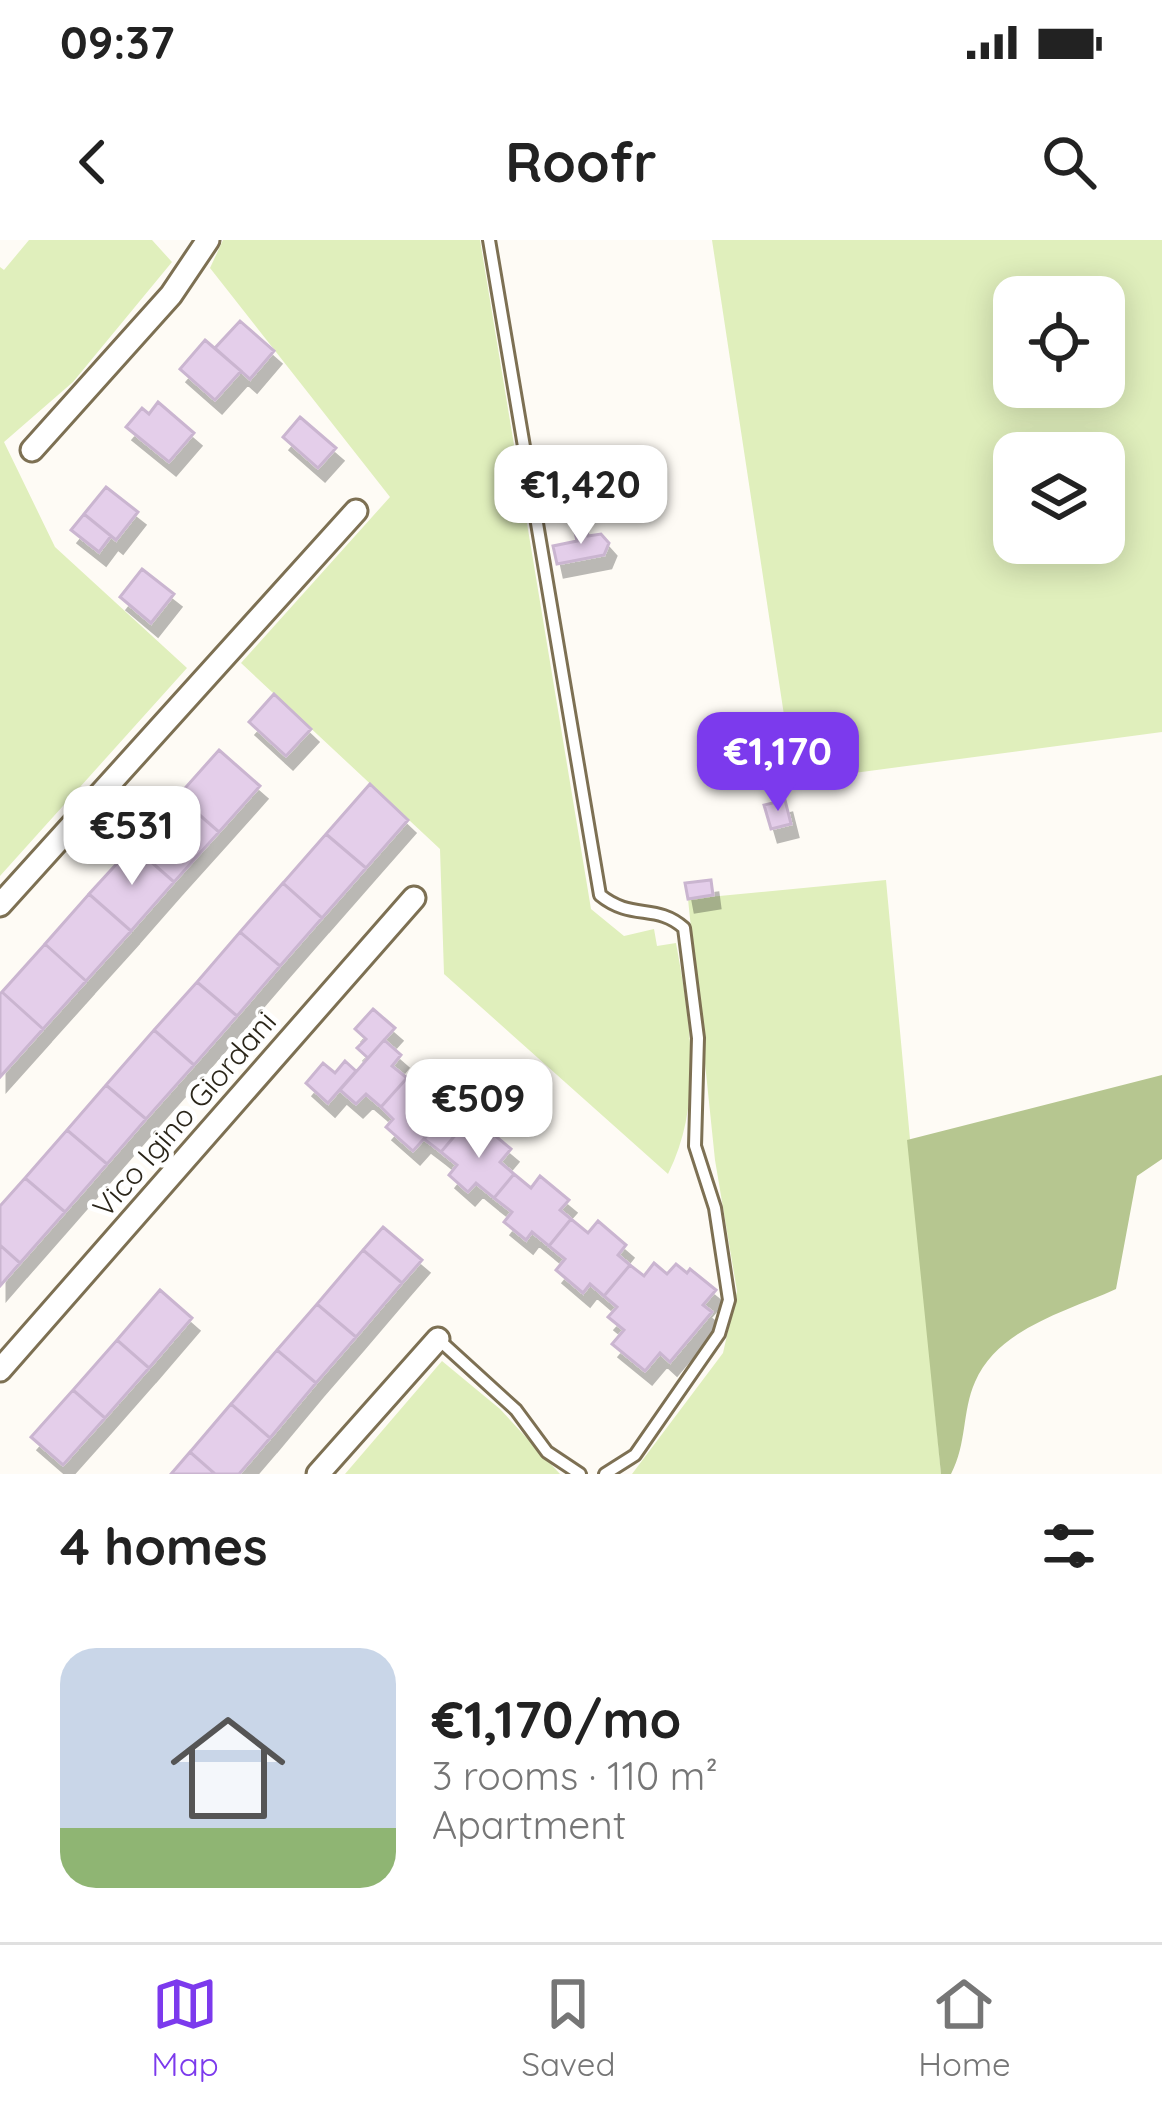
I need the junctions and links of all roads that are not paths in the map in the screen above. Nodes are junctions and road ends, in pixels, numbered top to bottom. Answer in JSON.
{"nodes":[{"id":1,"x":208,"y":240,"type":"edge"},
{"id":2,"x":489,"y":240,"type":"edge"},
{"id":3,"x":32,"y":450,"type":"dead end"},
{"id":4,"x":356,"y":511,"type":"dead end"},
{"id":5,"x":414,"y":898,"type":"dead end"},
{"id":6,"x":0,"y":905,"type":"edge"},
{"id":7,"x":438,"y":1339,"type":"joint"},
{"id":8,"x":0,"y":1370,"type":"edge"},
{"id":9,"x":317,"y":1474,"type":"edge"},
{"id":10,"x":580,"y":1474,"type":"edge"},
{"id":11,"x":604,"y":1474,"type":"edge"}],
"edges":[{"from":1,"to":3,"type":"street"},
{"from":2,"to":11,"type":"lane"},
{"from":4,"to":6,"type":"street"},
{"from":5,"to":8,"type":"street","name":"Vico Igino Giordani"},
{"from":7,"to":9,"type":"street"},
{"from":7,"to":10,"type":"lane"}]}
